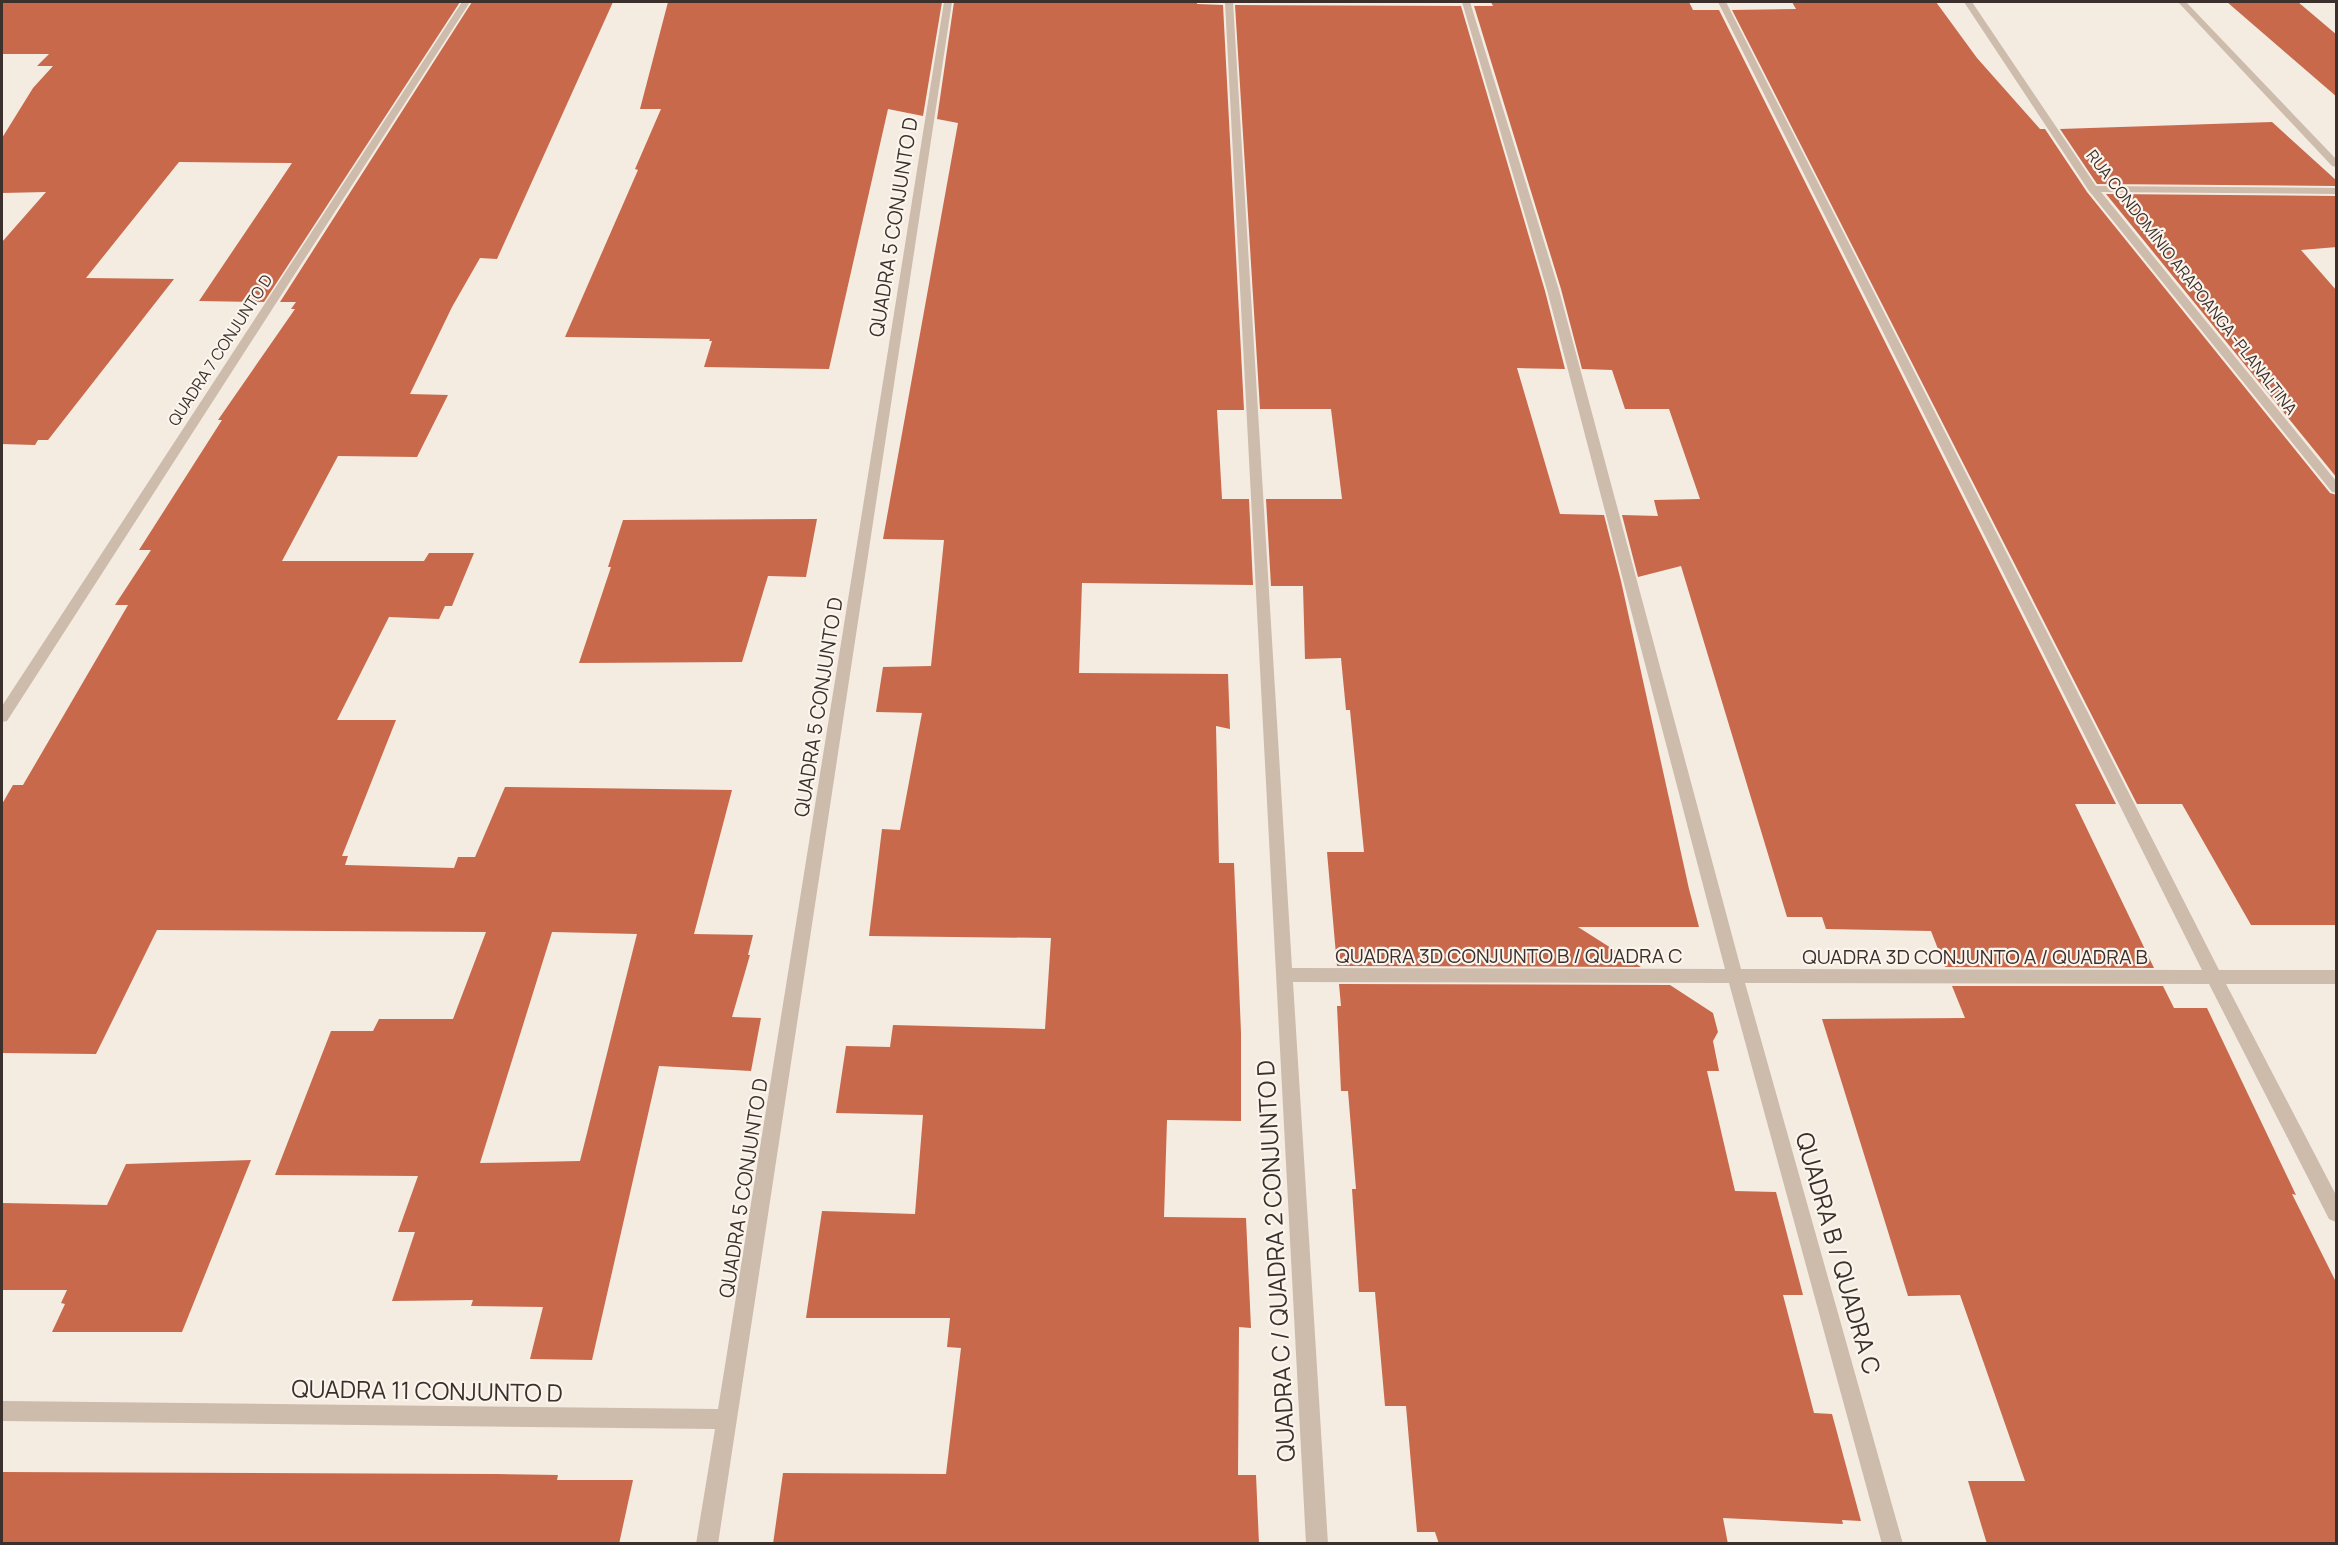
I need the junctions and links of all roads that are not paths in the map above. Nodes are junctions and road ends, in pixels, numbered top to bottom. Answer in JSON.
{"nodes":[{"id":1,"x":466,"y":2,"type":"edge"},
{"id":2,"x":948,"y":2,"type":"edge"},
{"id":3,"x":1229,"y":2,"type":"edge"},
{"id":4,"x":1466,"y":2,"type":"edge"},
{"id":5,"x":1722,"y":2,"type":"edge"},
{"id":6,"x":1968,"y":2,"type":"edge"},
{"id":7,"x":2182,"y":2,"type":"edge"},
{"id":8,"x":2337,"y":164,"type":"edge"},
{"id":9,"x":2093,"y":189,"type":"junction"},
{"id":10,"x":2337,"y":191,"type":"edge"},
{"id":11,"x":2337,"y":489,"type":"edge"},
{"id":12,"x":2,"y":717,"type":"edge"},
{"id":13,"x":1284,"y":975,"type":"junction"},
{"id":14,"x":1735,"y":976,"type":"junction"},
{"id":15,"x":2337,"y":977,"type":"edge"},
{"id":16,"x":2215,"y":979,"type":"junction"},
{"id":17,"x":2337,"y":1213,"type":"edge"},
{"id":18,"x":2,"y":1411,"type":"edge"},
{"id":19,"x":726,"y":1419,"type":"junction"},
{"id":20,"x":707,"y":1544,"type":"edge"},
{"id":21,"x":1317,"y":1544,"type":"edge"},
{"id":22,"x":1893,"y":1544,"type":"edge"}],
"edges":[{"from":1,"to":12,"type":"street","name":"QUADRA 7 CONJUNTO D"},
{"from":2,"to":19,"type":"street","name":"QUADRA 5 CONJUNTO D"},
{"from":3,"to":13,"type":"street","name":"QUADRA C / QUADRA 2 CONJUNTO D"},
{"from":4,"to":14,"type":"street","name":"QUADRA B / QUADRA C"},
{"from":5,"to":16,"type":"street"},
{"from":6,"to":9,"type":"street","name":"RUA CONDOMÍNIO ARAPOANGA -PLANALTINA"},
{"from":7,"to":8,"type":"street"},
{"from":9,"to":10,"type":"street"},
{"from":9,"to":11,"type":"street","name":"RUA CONDOMÍNIO ARAPOANGA -PLANALTINA"},
{"from":13,"to":14,"type":"street","name":"QUADRA 3D CONJUNTO B / QUADRA C"},
{"from":13,"to":21,"type":"street","name":"QUADRA C / QUADRA 2 CONJUNTO D"},
{"from":14,"to":16,"type":"street","name":"QUADRA 3D CONJUNTO A / QUADRA B"},
{"from":14,"to":22,"type":"street","name":"QUADRA B / QUADRA C"},
{"from":15,"to":16,"type":"street","name":"QUADRA 3D CONJUNTO A / QUADRA B"},
{"from":16,"to":17,"type":"street"},
{"from":18,"to":19,"type":"street","name":"QUADRA 11 CONJUNTO D"},
{"from":19,"to":20,"type":"street"}]}
